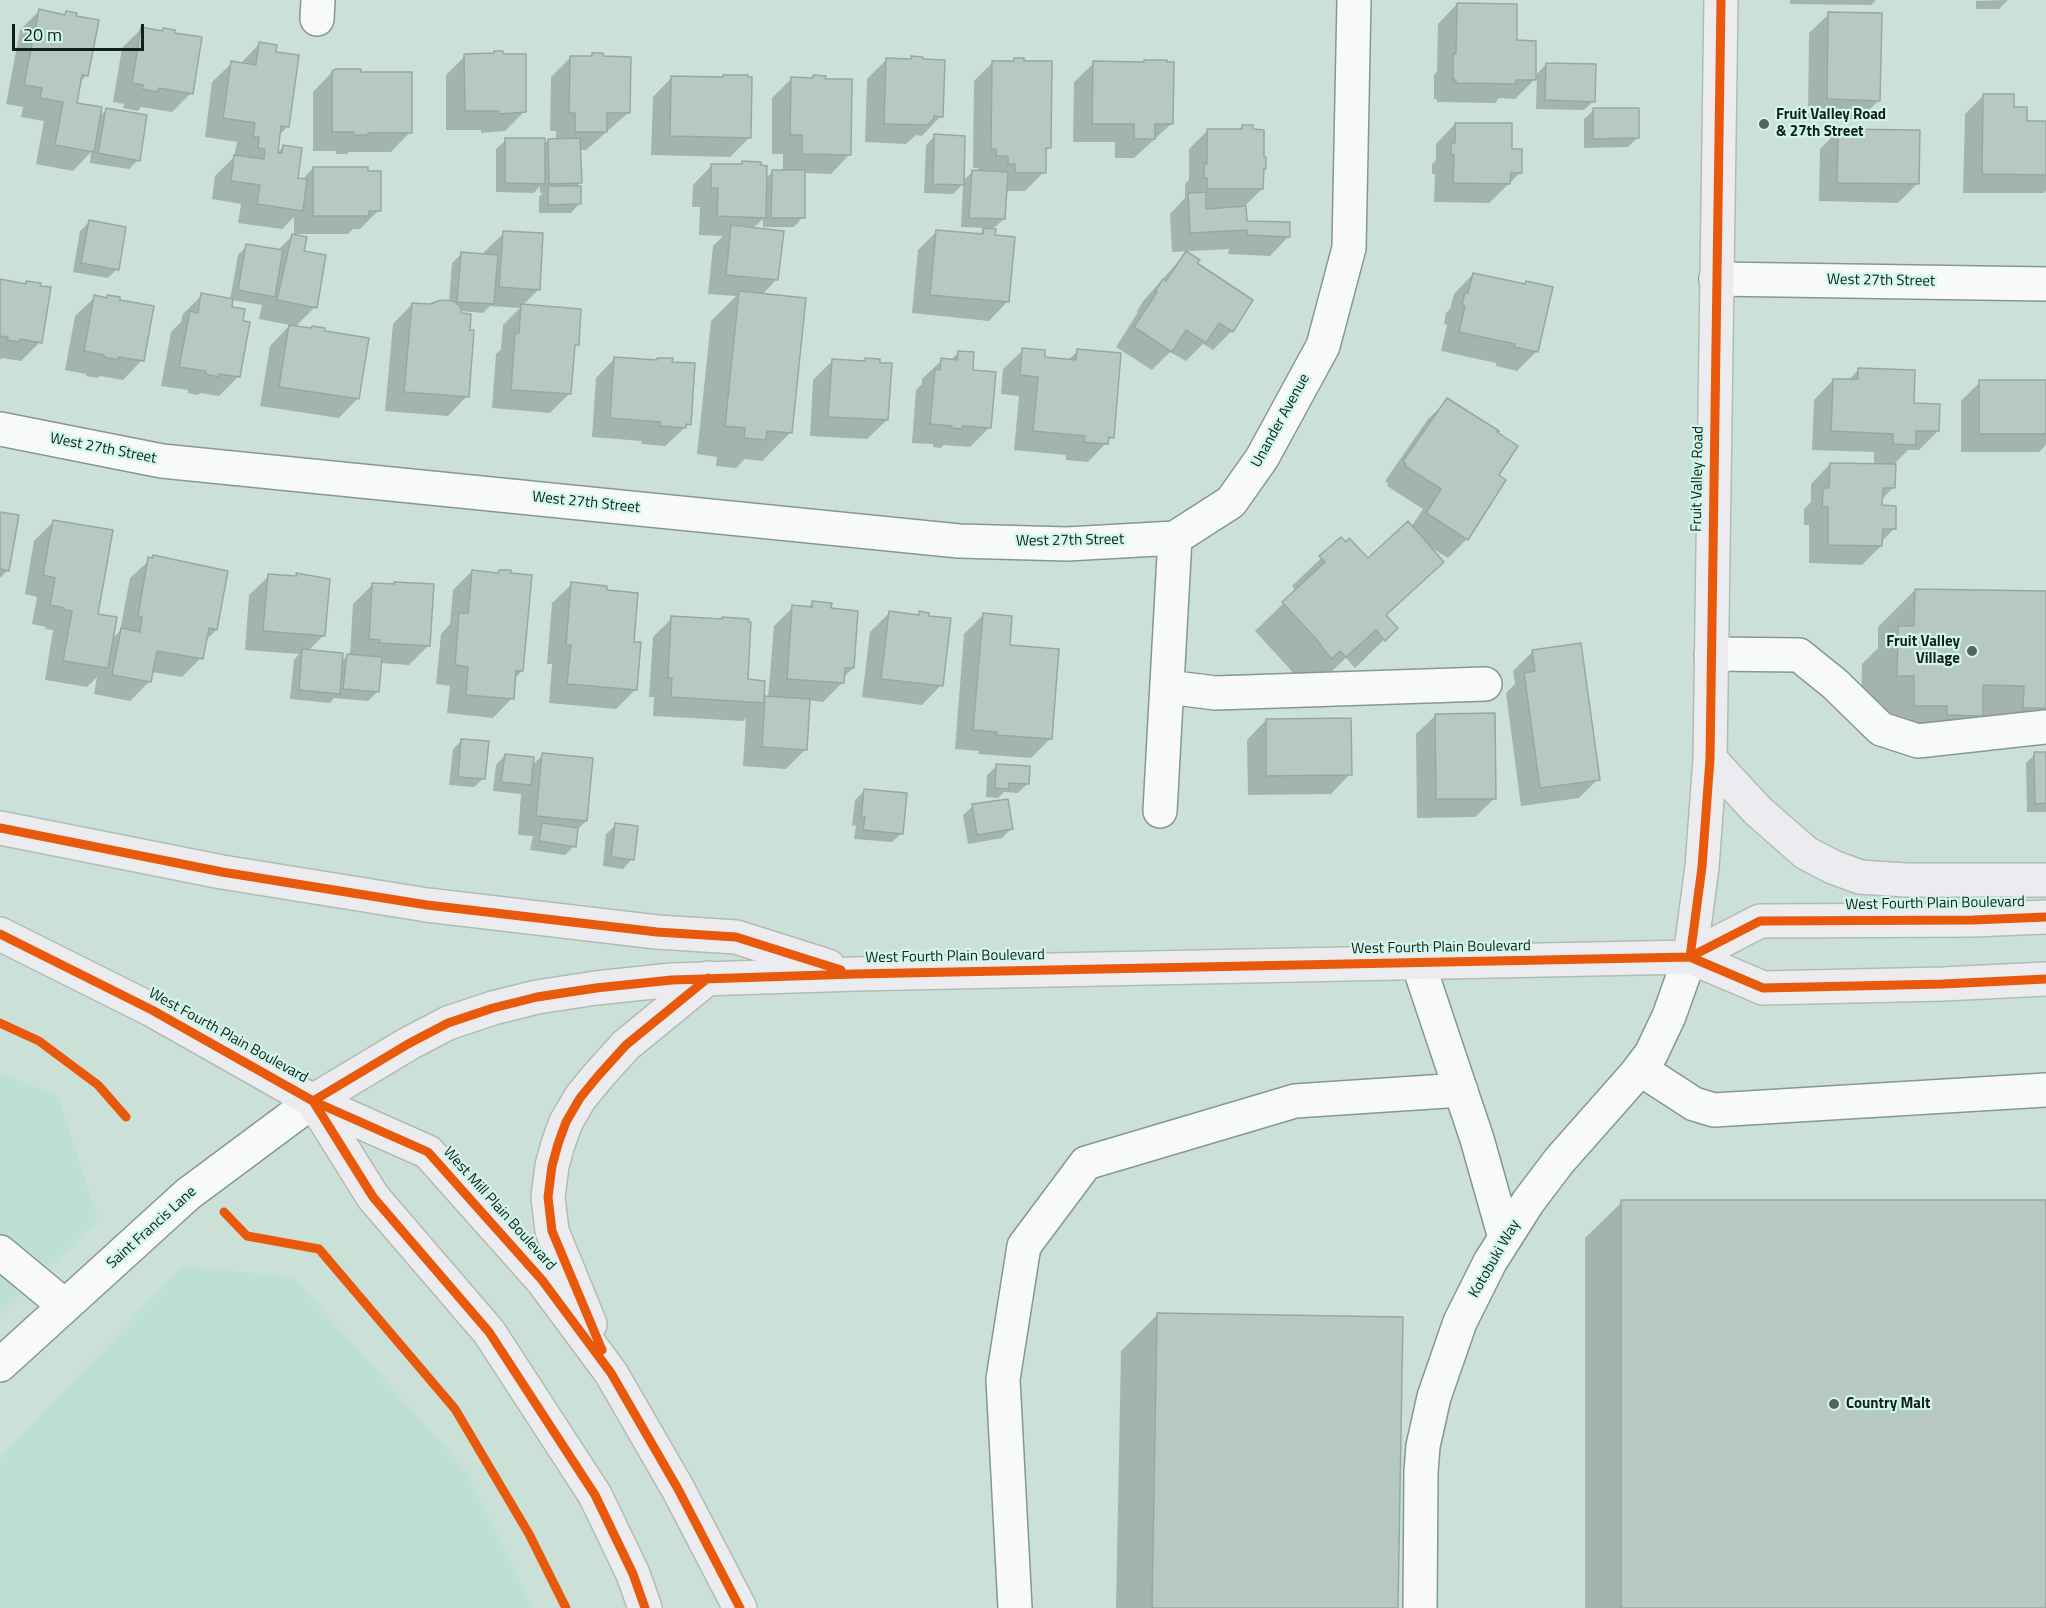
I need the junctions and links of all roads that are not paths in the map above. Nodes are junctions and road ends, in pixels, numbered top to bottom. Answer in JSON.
{"nodes":[{"id":1,"x":1354,"y":0,"type":"edge"},
{"id":2,"x":1721,"y":0,"type":"edge"},
{"id":3,"x":1716,"y":279,"type":"junction"},
{"id":4,"x":2046,"y":285,"type":"edge"},
{"id":5,"x":0,"y":429,"type":"edge"},
{"id":6,"x":1175,"y":538,"type":"junction"},
{"id":7,"x":1711,"y":654,"type":"junction"},
{"id":8,"x":1485,"y":684,"type":"dead end"},
{"id":9,"x":1167,"y":687,"type":"junction"},
{"id":10,"x":2046,"y":727,"type":"edge"},
{"id":11,"x":1710,"y":759,"type":"junction"},
{"id":12,"x":1160,"y":811,"type":"dead end"},
{"id":13,"x":0,"y":828,"type":"edge"},
{"id":14,"x":2046,"y":880,"type":"edge"},
{"id":15,"x":2046,"y":917,"type":"edge"},
{"id":16,"x":0,"y":934,"type":"edge"},
{"id":17,"x":1690,"y":957,"type":"junction"},
{"id":18,"x":1418,"y":963,"type":"junction"},
{"id":19,"x":855,"y":974,"type":"junction"},
{"id":20,"x":708,"y":978,"type":"junction"},
{"id":21,"x":2046,"y":979,"type":"edge"},
{"id":22,"x":1640,"y":1069,"type":"junction"},
{"id":23,"x":1461,"y":1090,"type":"junction"},
{"id":24,"x":2046,"y":1090,"type":"edge"},
{"id":25,"x":313,"y":1101,"type":"junction"},
{"id":26,"x":1505,"y":1238,"type":"junction"},
{"id":27,"x":0,"y":1252,"type":"edge"},
{"id":28,"x":65,"y":1306,"type":"junction"},
{"id":29,"x":0,"y":1365,"type":"edge"},
{"id":30,"x":611,"y":1373,"type":"junction"},
{"id":31,"x":645,"y":1608,"type":"edge"},
{"id":32,"x":740,"y":1608,"type":"edge"},
{"id":33,"x":1015,"y":1608,"type":"edge"},
{"id":34,"x":1420,"y":1608,"type":"edge"}],
"edges":[{"from":1,"to":6,"type":"street","name":"Unander Avenue"},
{"from":2,"to":3,"type":"main road","name":"Fruit Valley Road"},
{"from":3,"to":4,"type":"street","name":"West 27th Street"},
{"from":3,"to":7,"type":"main road","name":"Fruit Valley Road"},
{"from":5,"to":6,"type":"street","name":"West 27th Street"},
{"from":6,"to":9,"type":"street"},
{"from":7,"to":10,"type":"street"},
{"from":7,"to":11,"type":"main road","name":"Fruit Valley Road"},
{"from":8,"to":9,"type":"street"},
{"from":9,"to":12,"type":"street"},
{"from":11,"to":14,"type":"main road"},
{"from":11,"to":17,"type":"main road","name":"Fruit Valley Road"},
{"from":13,"to":19,"type":"main road"},
{"from":15,"to":17,"type":"main road","name":"West Fourth Plain Boulevard"},
{"from":16,"to":25,"type":"main road","name":"West Fourth Plain Boulevard"},
{"from":17,"to":18,"type":"main road","name":"West Fourth Plain Boulevard"},
{"from":17,"to":21,"type":"main road","name":"West Fourth Plain Boulevard"},
{"from":17,"to":22,"type":"street","name":"Kotobuki Way"},
{"from":18,"to":19,"type":"main road","name":"West Fourth Plain Boulevard"},
{"from":18,"to":23,"type":"street"},
{"from":19,"to":20,"type":"main road","name":"West Fourth Plain Boulevard"},
{"from":20,"to":25,"type":"main road","name":"West Fourth Plain Boulevard"},
{"from":20,"to":30,"type":"main road"},
{"from":22,"to":24,"type":"street"},
{"from":22,"to":26,"type":"street","name":"Kotobuki Way"},
{"from":23,"to":26,"type":"street"},
{"from":23,"to":33,"type":"street"},
{"from":25,"to":28,"type":"street","name":"Saint Francis Lane"},
{"from":25,"to":30,"type":"main road","name":"West Mill Plain Boulevard"},
{"from":25,"to":31,"type":"main road"},
{"from":26,"to":34,"type":"street","name":"Kotobuki Way"},
{"from":27,"to":28,"type":"street"},
{"from":28,"to":29,"type":"street","name":"Saint Francis Lane"},
{"from":30,"to":32,"type":"main road","name":"West Mill Plain Boulevard"}]}
